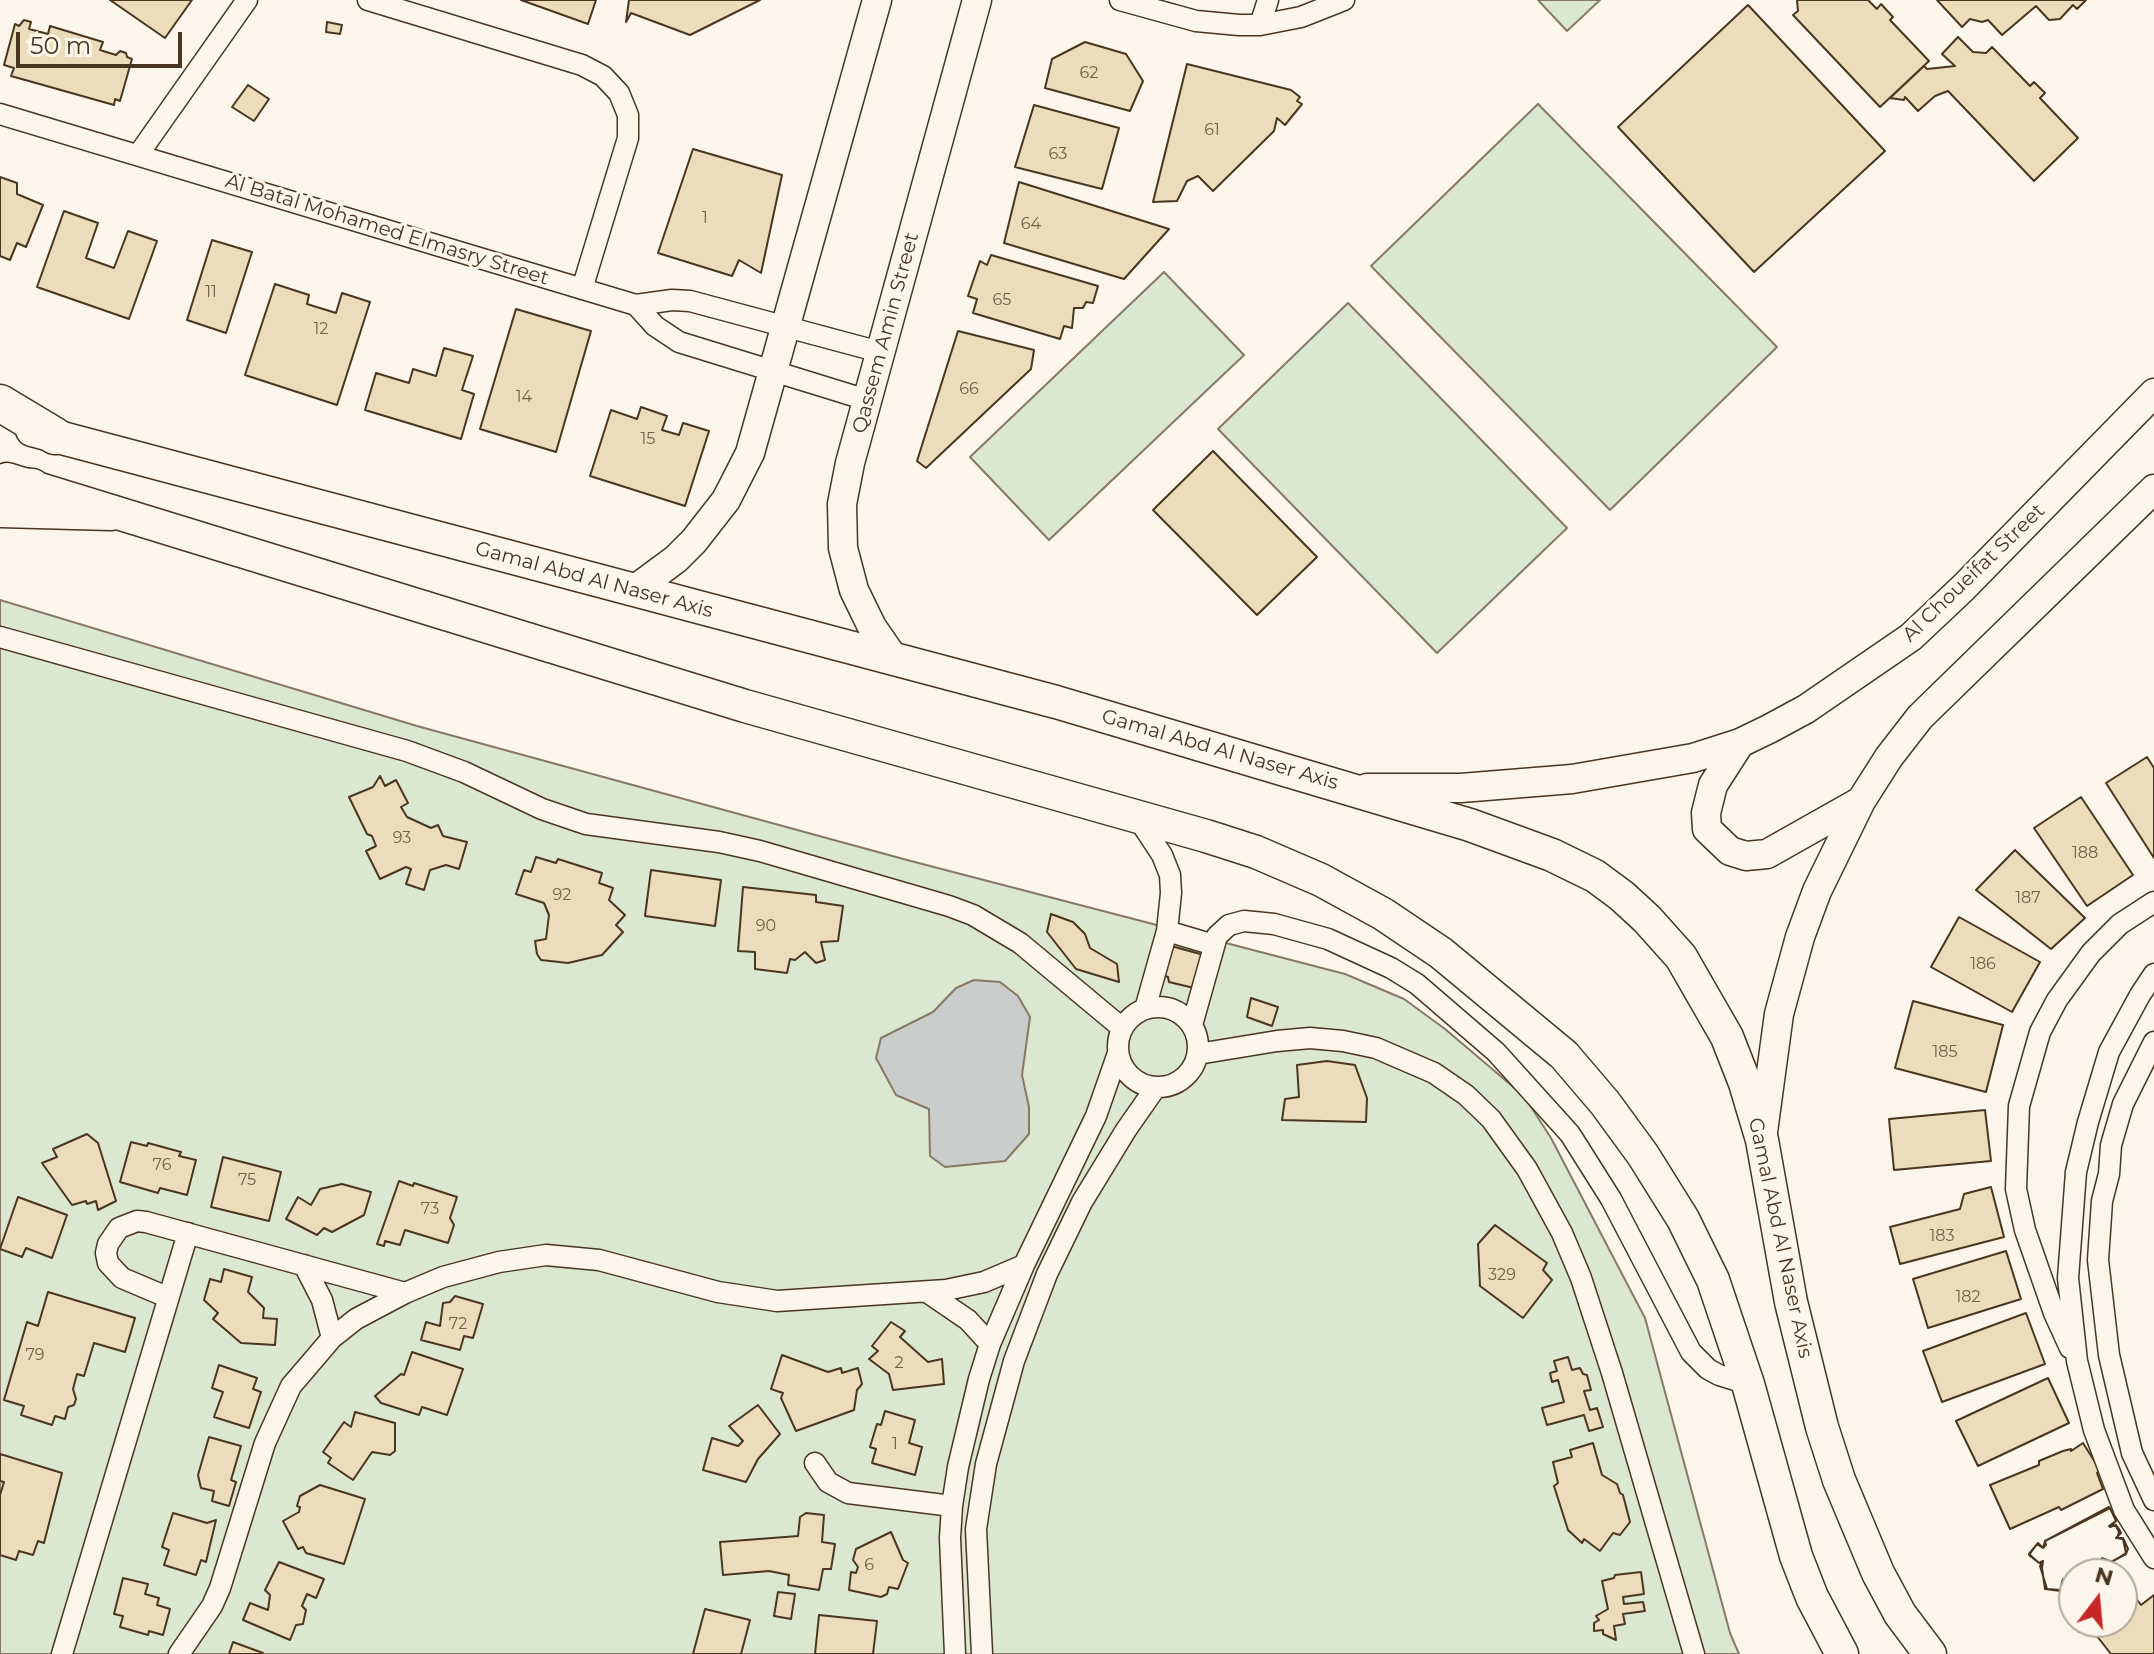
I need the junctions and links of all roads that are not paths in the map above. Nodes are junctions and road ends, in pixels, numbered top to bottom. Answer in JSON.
{"nodes":[{"id":1,"x":247,"y":0,"type":"edge"},
{"id":2,"x":368,"y":0,"type":"edge"},
{"id":3,"x":877,"y":0,"type":"edge"},
{"id":4,"x":977,"y":0,"type":"edge"},
{"id":5,"x":1120,"y":0,"type":"edge"},
{"id":6,"x":1268,"y":0,"type":"edge"},
{"id":7,"x":1344,"y":0,"type":"edge"},
{"id":8,"x":1260,"y":25,"type":"junction"},
{"id":9,"x":0,"y":114,"type":"edge"},
{"id":10,"x":138,"y":155,"type":"junction"},
{"id":11,"x":582,"y":289,"type":"junction"},
{"id":12,"x":636,"y":305,"type":"junction"},
{"id":13,"x":787,"y":327,"type":"junction"},
{"id":14,"x":880,"y":352,"type":"junction"},
{"id":15,"x":774,"y":372,"type":"junction"},
{"id":16,"x":2154,"y":393,"type":"edge"},
{"id":17,"x":867,"y":400,"type":"junction"},
{"id":18,"x":0,"y":403,"type":"edge"},
{"id":19,"x":0,"y":422,"type":"edge"},
{"id":20,"x":55,"y":436,"type":"junction"},
{"id":21,"x":11,"y":483,"type":"edge"},
{"id":22,"x":2154,"y":489,"type":"edge"},
{"id":23,"x":0,"y":513,"type":"edge"},
{"id":24,"x":128,"y":516,"type":"junction"},
{"id":25,"x":634,"y":590,"type":"junction"},
{"id":26,"x":0,"y":637,"type":"edge"},
{"id":27,"x":894,"y":659,"type":"junction"},
{"id":28,"x":1740,"y":743,"type":"junction"},
{"id":29,"x":1350,"y":787,"type":"junction"},
{"id":30,"x":1861,"y":801,"type":"junction"},
{"id":31,"x":1137,"y":817,"type":"junction"},
{"id":32,"x":2154,"y":902,"type":"edge"},
{"id":33,"x":1167,"y":931,"type":"junction"},
{"id":34,"x":1214,"y":945,"type":"junction"},
{"id":35,"x":2154,"y":974,"type":"edge"},
{"id":36,"x":1145,"y":1009,"type":"junction"},
{"id":37,"x":1192,"y":1025,"type":"junction"},
{"id":38,"x":1122,"y":1028,"type":"junction"},
{"id":39,"x":2154,"y":1042,"type":"edge"},
{"id":40,"x":1118,"y":1053,"type":"junction"},
{"id":41,"x":1198,"y":1054,"type":"junction"},
{"id":42,"x":1156,"y":1087,"type":"junction"},
{"id":43,"x":1762,"y":1140,"type":"junction"},
{"id":44,"x":188,"y":1233,"type":"junction"},
{"id":45,"x":304,"y":1265,"type":"junction"},
{"id":46,"x":1024,"y":1265,"type":"junction"},
{"id":47,"x":927,"y":1292,"type":"junction"},
{"id":48,"x":405,"y":1293,"type":"junction"},
{"id":49,"x":167,"y":1297,"type":"junction"},
{"id":50,"x":332,"y":1338,"type":"junction"},
{"id":51,"x":990,"y":1344,"type":"junction"},
{"id":52,"x":2077,"y":1361,"type":"junction"},
{"id":53,"x":1748,"y":1384,"type":"junction"},
{"id":54,"x":815,"y":1463,"type":"dead end"},
{"id":55,"x":2154,"y":1500,"type":"edge"},
{"id":56,"x":952,"y":1506,"type":"junction"},
{"id":57,"x":2154,"y":1558,"type":"edge"},
{"id":58,"x":62,"y":1654,"type":"edge"},
{"id":59,"x":179,"y":1654,"type":"edge"},
{"id":60,"x":955,"y":1654,"type":"edge"},
{"id":61,"x":982,"y":1654,"type":"edge"},
{"id":62,"x":1694,"y":1654,"type":"edge"},
{"id":63,"x":1842,"y":1654,"type":"edge"},
{"id":64,"x":1930,"y":1654,"type":"edge"}],
"edges":[{"from":1,"to":10,"type":"street"},
{"from":2,"to":11,"type":"street"},
{"from":3,"to":13,"type":"main road"},
{"from":4,"to":14,"type":"main road","name":"Qassem Amin Street"},
{"from":5,"to":8,"type":"street"},
{"from":6,"to":8,"type":"street"},
{"from":7,"to":8,"type":"street"},
{"from":9,"to":10,"type":"street","name":"Al Batal Mohamed Elmasry Street"},
{"from":10,"to":11,"type":"street","name":"Al Batal Mohamed Elmasry Street"},
{"from":11,"to":12,"type":"street","name":"Al Batal Mohamed Elmasry Street"},
{"from":12,"to":13,"type":"street","name":"Al Batal Mohamed Elmasry Street"},
{"from":12,"to":15,"type":"street","name":"Al Batal Mohamed Elmasry Street"},
{"from":13,"to":14,"type":"street","name":"Al Batal Mohamed Elmasry Street"},
{"from":13,"to":15,"type":"main road"},
{"from":14,"to":17,"type":"main road","name":"Qassem Amin Street"},
{"from":15,"to":17,"type":"street","name":"Al Batal Mohamed Elmasry Street"},
{"from":15,"to":25,"type":"main road"},
{"from":16,"to":28,"type":"main road","name":"Al Choueifat Street"},
{"from":17,"to":27,"type":"main road","name":"Qassem Amin Street"},
{"from":18,"to":20,"type":"highway"},
{"from":19,"to":20,"type":"main road","name":"Gamal Abd Al Naser Axis"},
{"from":20,"to":25,"type":"main road","name":"Gamal Abd Al Naser Axis"},
{"from":21,"to":24,"type":"main road"},
{"from":22,"to":30,"type":"main road"},
{"from":23,"to":24,"type":"main road"},
{"from":24,"to":31,"type":"main road"},
{"from":25,"to":27,"type":"main road","name":"Gamal Abd Al Naser Axis"},
{"from":26,"to":38,"type":"street"},
{"from":27,"to":29,"type":"main road","name":"Gamal Abd Al Naser Axis"},
{"from":28,"to":29,"type":"main road","name":"Al Choueifat Street"},
{"from":28,"to":30,"type":"main road"},
{"from":29,"to":43,"type":"main road","name":"Gamal Abd Al Naser Axis"},
{"from":30,"to":43,"type":"main road"},
{"from":31,"to":33,"type":"street"},
{"from":31,"to":53,"type":"main road"},
{"from":32,"to":52,"type":"street"},
{"from":33,"to":34,"type":"street"},
{"from":33,"to":36,"type":"street"},
{"from":34,"to":37,"type":"street"},
{"from":34,"to":53,"type":"street"},
{"from":35,"to":52,"type":"street"},
{"from":36,"to":37,"type":"street"},
{"from":36,"to":38,"type":"street"},
{"from":37,"to":41,"type":"street"},
{"from":38,"to":40,"type":"street"},
{"from":39,"to":55,"type":"street"},
{"from":40,"to":42,"type":"street"},
{"from":40,"to":46,"type":"street"},
{"from":41,"to":42,"type":"street"},
{"from":41,"to":62,"type":"street"},
{"from":42,"to":61,"type":"street"},
{"from":43,"to":64,"type":"main road","name":"Gamal Abd Al Naser Axis"},
{"from":44,"to":45,"type":"street"},
{"from":44,"to":49,"type":"street"},
{"from":44,"to":49,"type":"street"},
{"from":45,"to":48,"type":"street"},
{"from":45,"to":50,"type":"street"},
{"from":46,"to":47,"type":"street"},
{"from":46,"to":51,"type":"street"},
{"from":47,"to":48,"type":"street"},
{"from":47,"to":51,"type":"street"},
{"from":48,"to":50,"type":"street"},
{"from":49,"to":58,"type":"street"},
{"from":50,"to":59,"type":"street"},
{"from":51,"to":56,"type":"street"},
{"from":52,"to":57,"type":"street"},
{"from":53,"to":63,"type":"main road"},
{"from":54,"to":56,"type":"street"},
{"from":56,"to":60,"type":"street"}]}
